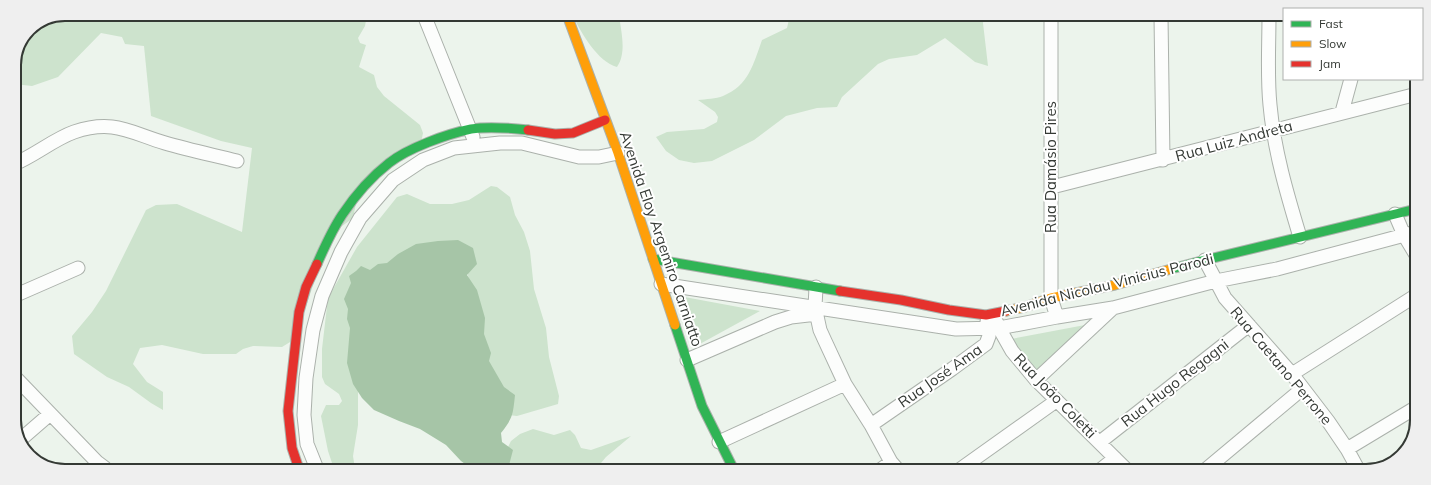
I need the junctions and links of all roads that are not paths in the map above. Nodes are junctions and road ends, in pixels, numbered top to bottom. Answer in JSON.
{"nodes":[{"id":1,"x":426,"y":21,"type":"edge"},
{"id":2,"x":569,"y":21,"type":"edge"},
{"id":3,"x":1051,"y":21,"type":"edge"},
{"id":4,"x":1162,"y":21,"type":"edge"},
{"id":5,"x":1269,"y":21,"type":"edge"},
{"id":6,"x":1351,"y":80,"type":"edge"},
{"id":7,"x":1410,"y":96,"type":"edge"},
{"id":8,"x":1342,"y":112,"type":"junction"},
{"id":9,"x":605,"y":120,"type":"junction"},
{"id":10,"x":471,"y":129,"type":"junction"},
{"id":11,"x":1274,"y":130,"type":"junction"},
{"id":12,"x":476,"y":146,"type":"junction"},
{"id":13,"x":618,"y":153,"type":"junction"},
{"id":14,"x":21,"y":160,"type":"edge"},
{"id":15,"x":1162,"y":160,"type":"junction"},
{"id":16,"x":237,"y":161,"type":"dead end"},
{"id":17,"x":1052,"y":187,"type":"junction"},
{"id":18,"x":1410,"y":210,"type":"edge"},
{"id":19,"x":1395,"y":214,"type":"junction"},
{"id":20,"x":1410,"y":233,"type":"edge"},
{"id":21,"x":1300,"y":237,"type":"junction"},
{"id":22,"x":653,"y":259,"type":"junction"},
{"id":23,"x":1206,"y":260,"type":"junction"},
{"id":24,"x":78,"y":268,"type":"dead end"},
{"id":25,"x":1216,"y":281,"type":"junction"},
{"id":26,"x":661,"y":284,"type":"junction"},
{"id":27,"x":816,"y":287,"type":"junction"},
{"id":28,"x":21,"y":293,"type":"edge"},
{"id":29,"x":1051,"y":298,"type":"junction"},
{"id":30,"x":1410,"y":299,"type":"edge"},
{"id":31,"x":1113,"y":308,"type":"junction"},
{"id":32,"x":816,"y":311,"type":"junction"},
{"id":33,"x":990,"y":314,"type":"junction"},
{"id":34,"x":1057,"y":317,"type":"junction"},
{"id":35,"x":1249,"y":325,"type":"junction"},
{"id":36,"x":994,"y":329,"type":"junction"},
{"id":37,"x":687,"y":360,"type":"junction"},
{"id":38,"x":1292,"y":374,"type":"junction"},
{"id":39,"x":1036,"y":380,"type":"junction"},
{"id":40,"x":21,"y":383,"type":"edge"},
{"id":41,"x":844,"y":384,"type":"junction"},
{"id":42,"x":1302,"y":388,"type":"junction"},
{"id":43,"x":1056,"y":401,"type":"junction"},
{"id":44,"x":1410,"y":411,"type":"edge"},
{"id":45,"x":50,"y":414,"type":"junction"},
{"id":46,"x":870,"y":425,"type":"junction"},
{"id":47,"x":24,"y":437,"type":"edge"},
{"id":48,"x":719,"y":442,"type":"junction"},
{"id":49,"x":1100,"y":442,"type":"junction"},
{"id":50,"x":1347,"y":450,"type":"junction"},
{"id":51,"x":1115,"y":458,"type":"junction"},
{"id":52,"x":101,"y":464,"type":"edge"},
{"id":53,"x":297,"y":464,"type":"edge"},
{"id":54,"x":315,"y":464,"type":"edge"},
{"id":55,"x":731,"y":464,"type":"edge"},
{"id":56,"x":894,"y":464,"type":"edge"},
{"id":57,"x":967,"y":464,"type":"edge"},
{"id":58,"x":1108,"y":464,"type":"edge"},
{"id":59,"x":1122,"y":464,"type":"edge"},
{"id":60,"x":1212,"y":464,"type":"edge"},
{"id":61,"x":1355,"y":464,"type":"edge"}],
"edges":[{"from":1,"to":10,"type":"street"},
{"from":2,"to":9,"type":"street","name":"Avenida Eloy Argemiro Carniatto"},
{"from":3,"to":17,"type":"street","name":"Rua Damásio Pires"},
{"from":4,"to":15,"type":"street"},
{"from":5,"to":11,"type":"street"},
{"from":6,"to":8,"type":"street"},
{"from":7,"to":8,"type":"street","name":"Rua Luiz Andreta"},
{"from":8,"to":11,"type":"street","name":"Rua Luiz Andreta"},
{"from":9,"to":10,"type":"street"},
{"from":9,"to":13,"type":"street","name":"Avenida Eloy Argemiro Carniatto"},
{"from":10,"to":12,"type":"street"},
{"from":10,"to":53,"type":"street"},
{"from":11,"to":15,"type":"street","name":"Rua Luiz Andreta"},
{"from":11,"to":21,"type":"street"},
{"from":12,"to":13,"type":"street"},
{"from":12,"to":54,"type":"street"},
{"from":13,"to":22,"type":"street","name":"Avenida Eloy Argemiro Carniatto"},
{"from":14,"to":16,"type":"street"},
{"from":15,"to":17,"type":"street","name":"Rua Luiz Andreta"},
{"from":17,"to":29,"type":"street","name":"Rua Damásio Pires"},
{"from":18,"to":19,"type":"street","name":"Avenida Nicolau Vinicius Parodi"},
{"from":19,"to":20,"type":"street"},
{"from":19,"to":21,"type":"street","name":"Avenida Nicolau Vinicius Parodi"},
{"from":20,"to":25,"type":"street","name":"Avenida Nicolau Vinicius Parodi"},
{"from":21,"to":23,"type":"street","name":"Avenida Nicolau Vinicius Parodi"},
{"from":22,"to":26,"type":"street","name":"Avenida Eloy Argemiro Carniatto"},
{"from":22,"to":27,"type":"street","name":"Avenida Nicolau Vinicius Parodi"},
{"from":23,"to":25,"type":"street","name":"Rua Caetano Perrone"},
{"from":23,"to":29,"type":"street","name":"Avenida Nicolau Vinicius Parodi"},
{"from":24,"to":28,"type":"street"},
{"from":25,"to":31,"type":"street","name":"Avenida Nicolau Vinicius Parodi"},
{"from":25,"to":35,"type":"street","name":"Rua Caetano Perrone"},
{"from":26,"to":32,"type":"street","name":"Avenida Nicolau Vinicius Parodi"},
{"from":26,"to":37,"type":"street","name":"Avenida Eloy Argemiro Carniatto"},
{"from":27,"to":32,"type":"street"},
{"from":27,"to":33,"type":"street","name":"Avenida Nicolau Vinicius Parodi"},
{"from":29,"to":33,"type":"street","name":"Avenida Nicolau Vinicius Parodi"},
{"from":29,"to":34,"type":"street","name":"Rua Damásio Pires"},
{"from":30,"to":38,"type":"street"},
{"from":31,"to":34,"type":"street","name":"Avenida Nicolau Vinicius Parodi"},
{"from":31,"to":39,"type":"street"},
{"from":32,"to":36,"type":"street","name":"Avenida Nicolau Vinicius Parodi"},
{"from":32,"to":37,"type":"street"},
{"from":32,"to":41,"type":"street"},
{"from":33,"to":36,"type":"street","name":"Rua João Coletti"},
{"from":34,"to":36,"type":"street","name":"Avenida Nicolau Vinicius Parodi"},
{"from":35,"to":38,"type":"street","name":"Rua Caetano Perrone"},
{"from":35,"to":49,"type":"street","name":"Rua Hugo Regagni"},
{"from":36,"to":39,"type":"street","name":"Rua João Coletti"},
{"from":36,"to":46,"type":"street","name":"Rua José Ama"},
{"from":37,"to":48,"type":"street","name":"Avenida Eloy Argemiro Carniatto"},
{"from":38,"to":42,"type":"street","name":"Rua Caetano Perrone"},
{"from":39,"to":43,"type":"street","name":"Rua João Coletti"},
{"from":40,"to":45,"type":"street"},
{"from":41,"to":46,"type":"street"},
{"from":41,"to":48,"type":"street"},
{"from":42,"to":50,"type":"street","name":"Rua Caetano Perrone"},
{"from":42,"to":60,"type":"street"},
{"from":43,"to":49,"type":"street","name":"Rua João Coletti"},
{"from":43,"to":57,"type":"street"},
{"from":44,"to":50,"type":"street"},
{"from":45,"to":47,"type":"street"},
{"from":45,"to":52,"type":"street"},
{"from":46,"to":56,"type":"street"},
{"from":48,"to":55,"type":"street","name":"Avenida Eloy Argemiro Carniatto"},
{"from":49,"to":51,"type":"street","name":"Rua João Coletti"},
{"from":50,"to":61,"type":"street","name":"Rua Caetano Perrone"},
{"from":51,"to":58,"type":"street"},
{"from":51,"to":59,"type":"street","name":"Rua João Coletti"}]}
